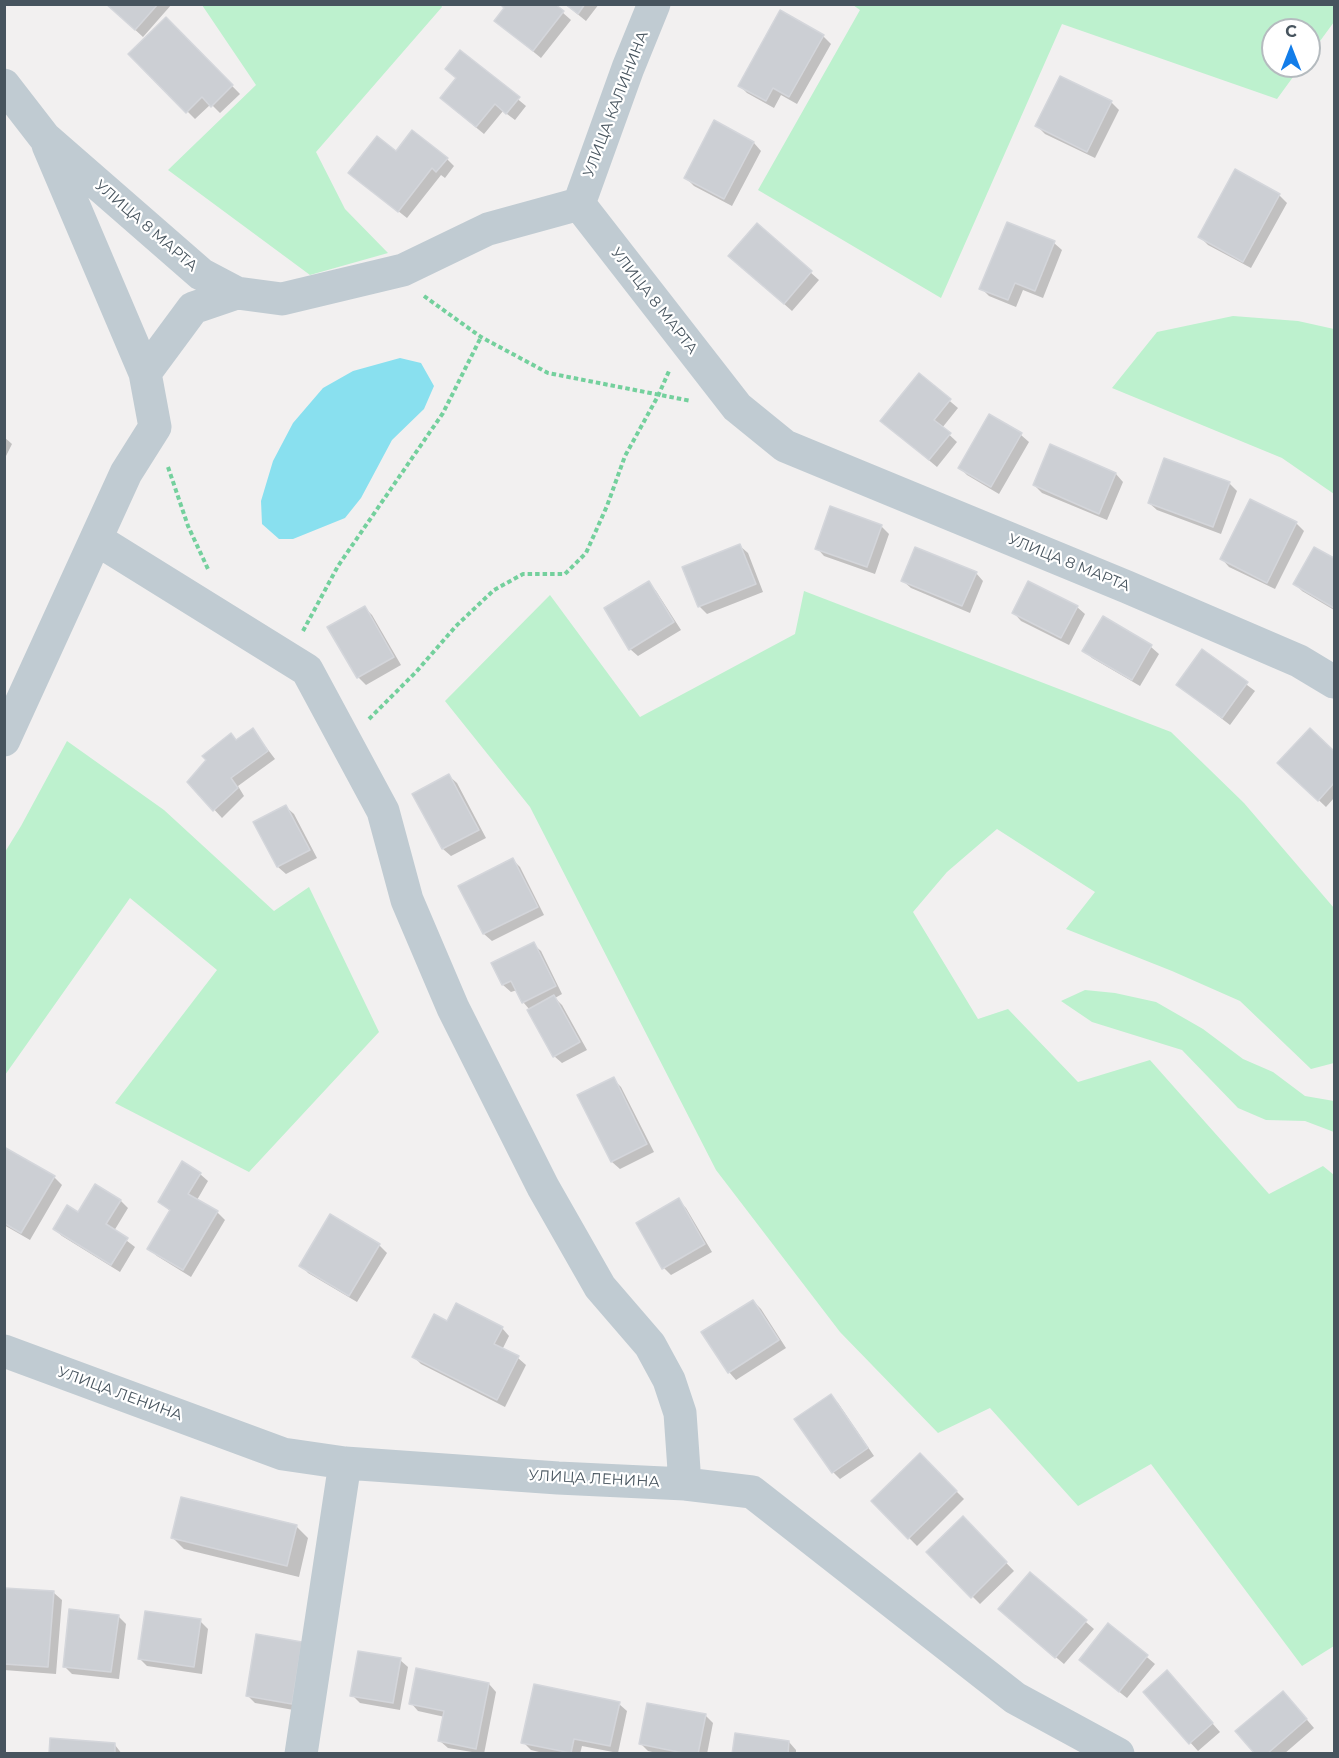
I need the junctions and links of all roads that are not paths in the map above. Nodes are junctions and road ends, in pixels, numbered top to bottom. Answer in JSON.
{"nodes":[{"id":1,"x":654,"y":4,"type":"edge"},
{"id":2,"x":4,"y":85,"type":"edge"},
{"id":3,"x":45,"y":138,"type":"junction"},
{"id":4,"x":579,"y":204,"type":"junction"},
{"id":5,"x":237,"y":292,"type":"junction"},
{"id":6,"x":146,"y":373,"type":"junction"},
{"id":7,"x":96,"y":539,"type":"junction"},
{"id":8,"x":1335,"y":682,"type":"edge"},
{"id":9,"x":6,"y":744,"type":"edge"},
{"id":10,"x":4,"y":1351,"type":"edge"},
{"id":11,"x":345,"y":1463,"type":"junction"},
{"id":12,"x":685,"y":1484,"type":"junction"},
{"id":13,"x":301,"y":1754,"type":"edge"},
{"id":14,"x":1118,"y":1754,"type":"edge"}],
"edges":[{"from":1,"to":4,"type":"street","name":"УЛИЦА КАЛИНИНА"},
{"from":2,"to":3,"type":"street","name":"УЛИЦА 8 МАРТА"},
{"from":3,"to":5,"type":"street","name":"УЛИЦА 8 МАРТА"},
{"from":3,"to":6,"type":"street"},
{"from":4,"to":5,"type":"street","name":"УЛИЦА 8 МАРТА"},
{"from":4,"to":8,"type":"street","name":"УЛИЦА 8 МАРТА"},
{"from":5,"to":6,"type":"street"},
{"from":6,"to":7,"type":"street"},
{"from":7,"to":9,"type":"street"},
{"from":7,"to":12,"type":"street"},
{"from":10,"to":11,"type":"street","name":"УЛИЦА ЛЕНИНА"},
{"from":11,"to":12,"type":"street","name":"УЛИЦА ЛЕНИНА"},
{"from":11,"to":13,"type":"street"},
{"from":12,"to":14,"type":"street","name":"УЛИЦА ЛЕНИНА"}]}
